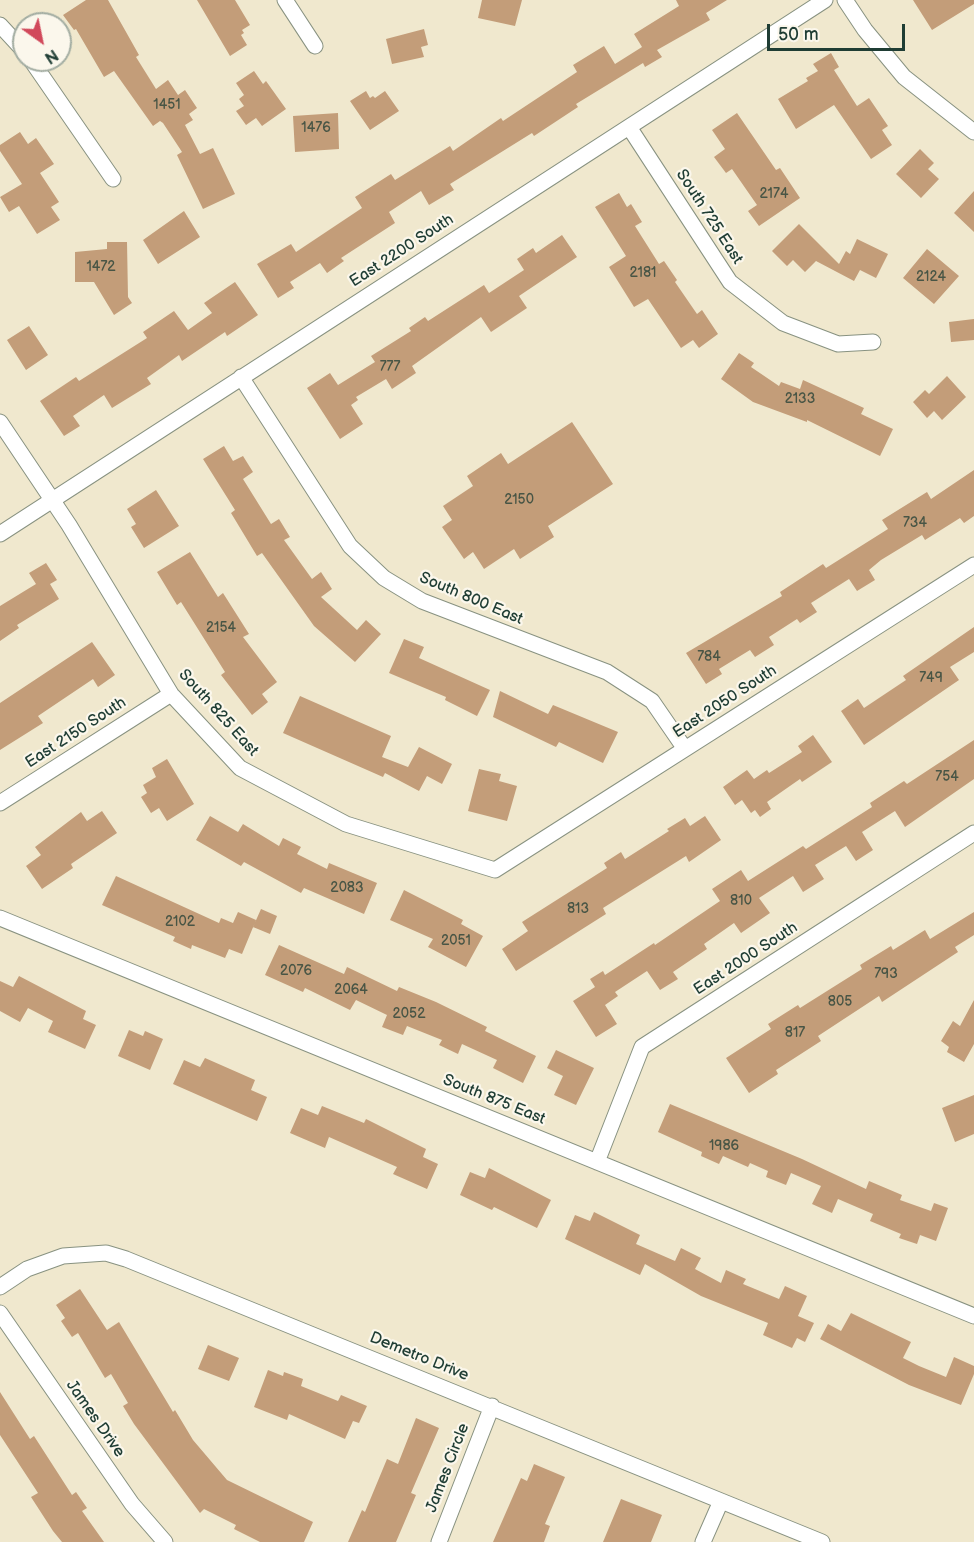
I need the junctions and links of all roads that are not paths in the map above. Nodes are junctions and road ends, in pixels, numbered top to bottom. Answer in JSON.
{"nodes":[{"id":1,"x":285,"y":0,"type":"edge"},
{"id":2,"x":825,"y":0,"type":"edge"},
{"id":3,"x":845,"y":0,"type":"edge"},
{"id":4,"x":0,"y":25,"type":"edge"},
{"id":5,"x":12,"y":38,"type":"edge"},
{"id":6,"x":315,"y":46,"type":"dead end"},
{"id":7,"x":39,"y":72,"type":"edge"},
{"id":8,"x":629,"y":127,"type":"junction"},
{"id":9,"x":974,"y":132,"type":"edge"},
{"id":10,"x":113,"y":179,"type":"dead end"},
{"id":11,"x":873,"y":342,"type":"dead end"},
{"id":12,"x":241,"y":377,"type":"junction"},
{"id":13,"x":0,"y":422,"type":"edge"},
{"id":14,"x":52,"y":500,"type":"junction"},
{"id":15,"x":0,"y":534,"type":"edge"},
{"id":16,"x":974,"y":565,"type":"edge"},
{"id":17,"x":171,"y":694,"type":"junction"},
{"id":18,"x":685,"y":749,"type":"junction"},
{"id":19,"x":0,"y":803,"type":"edge"},
{"id":20,"x":974,"y":833,"type":"edge"},
{"id":21,"x":495,"y":870,"type":"joint"},
{"id":22,"x":0,"y":918,"type":"edge"},
{"id":23,"x":597,"y":1162,"type":"junction"},
{"id":24,"x":0,"y":1287,"type":"edge"},
{"id":25,"x":0,"y":1313,"type":"edge"},
{"id":26,"x":974,"y":1316,"type":"edge"},
{"id":27,"x":492,"y":1406,"type":"junction"},
{"id":28,"x":721,"y":1501,"type":"junction"},
{"id":29,"x":165,"y":1542,"type":"edge"},
{"id":30,"x":439,"y":1542,"type":"edge"},
{"id":31,"x":703,"y":1542,"type":"edge"},
{"id":32,"x":822,"y":1542,"type":"edge"}],
"edges":[{"from":1,"to":6,"type":"street"},
{"from":2,"to":8,"type":"street","name":"East 2200 South"},
{"from":3,"to":9,"type":"street"},
{"from":4,"to":5,"type":"street"},
{"from":7,"to":10,"type":"street"},
{"from":8,"to":11,"type":"street","name":"South 725 East"},
{"from":8,"to":12,"type":"street","name":"East 2200 South"},
{"from":12,"to":14,"type":"street","name":"East 2200 South"},
{"from":12,"to":18,"type":"street","name":"South 800 East"},
{"from":13,"to":14,"type":"street","name":"South 825 East"},
{"from":14,"to":15,"type":"street","name":"East 2200 South"},
{"from":14,"to":17,"type":"street","name":"South 825 East"},
{"from":16,"to":18,"type":"street","name":"East 2050 South"},
{"from":17,"to":19,"type":"street","name":"East 2150 South"},
{"from":17,"to":21,"type":"street","name":"South 825 East"},
{"from":18,"to":21,"type":"street","name":"East 2050 South"},
{"from":20,"to":23,"type":"street","name":"East 2000 South"},
{"from":22,"to":23,"type":"street","name":"South 875 East"},
{"from":23,"to":26,"type":"street","name":"South 875 East"},
{"from":24,"to":27,"type":"street","name":"Demetro Drive"},
{"from":25,"to":29,"type":"street","name":"James Drive"},
{"from":27,"to":28,"type":"street","name":"Demetro Drive"},
{"from":27,"to":30,"type":"street","name":"James Circle"},
{"from":28,"to":31,"type":"street"},
{"from":28,"to":32,"type":"street","name":"Demetro Drive"}]}
